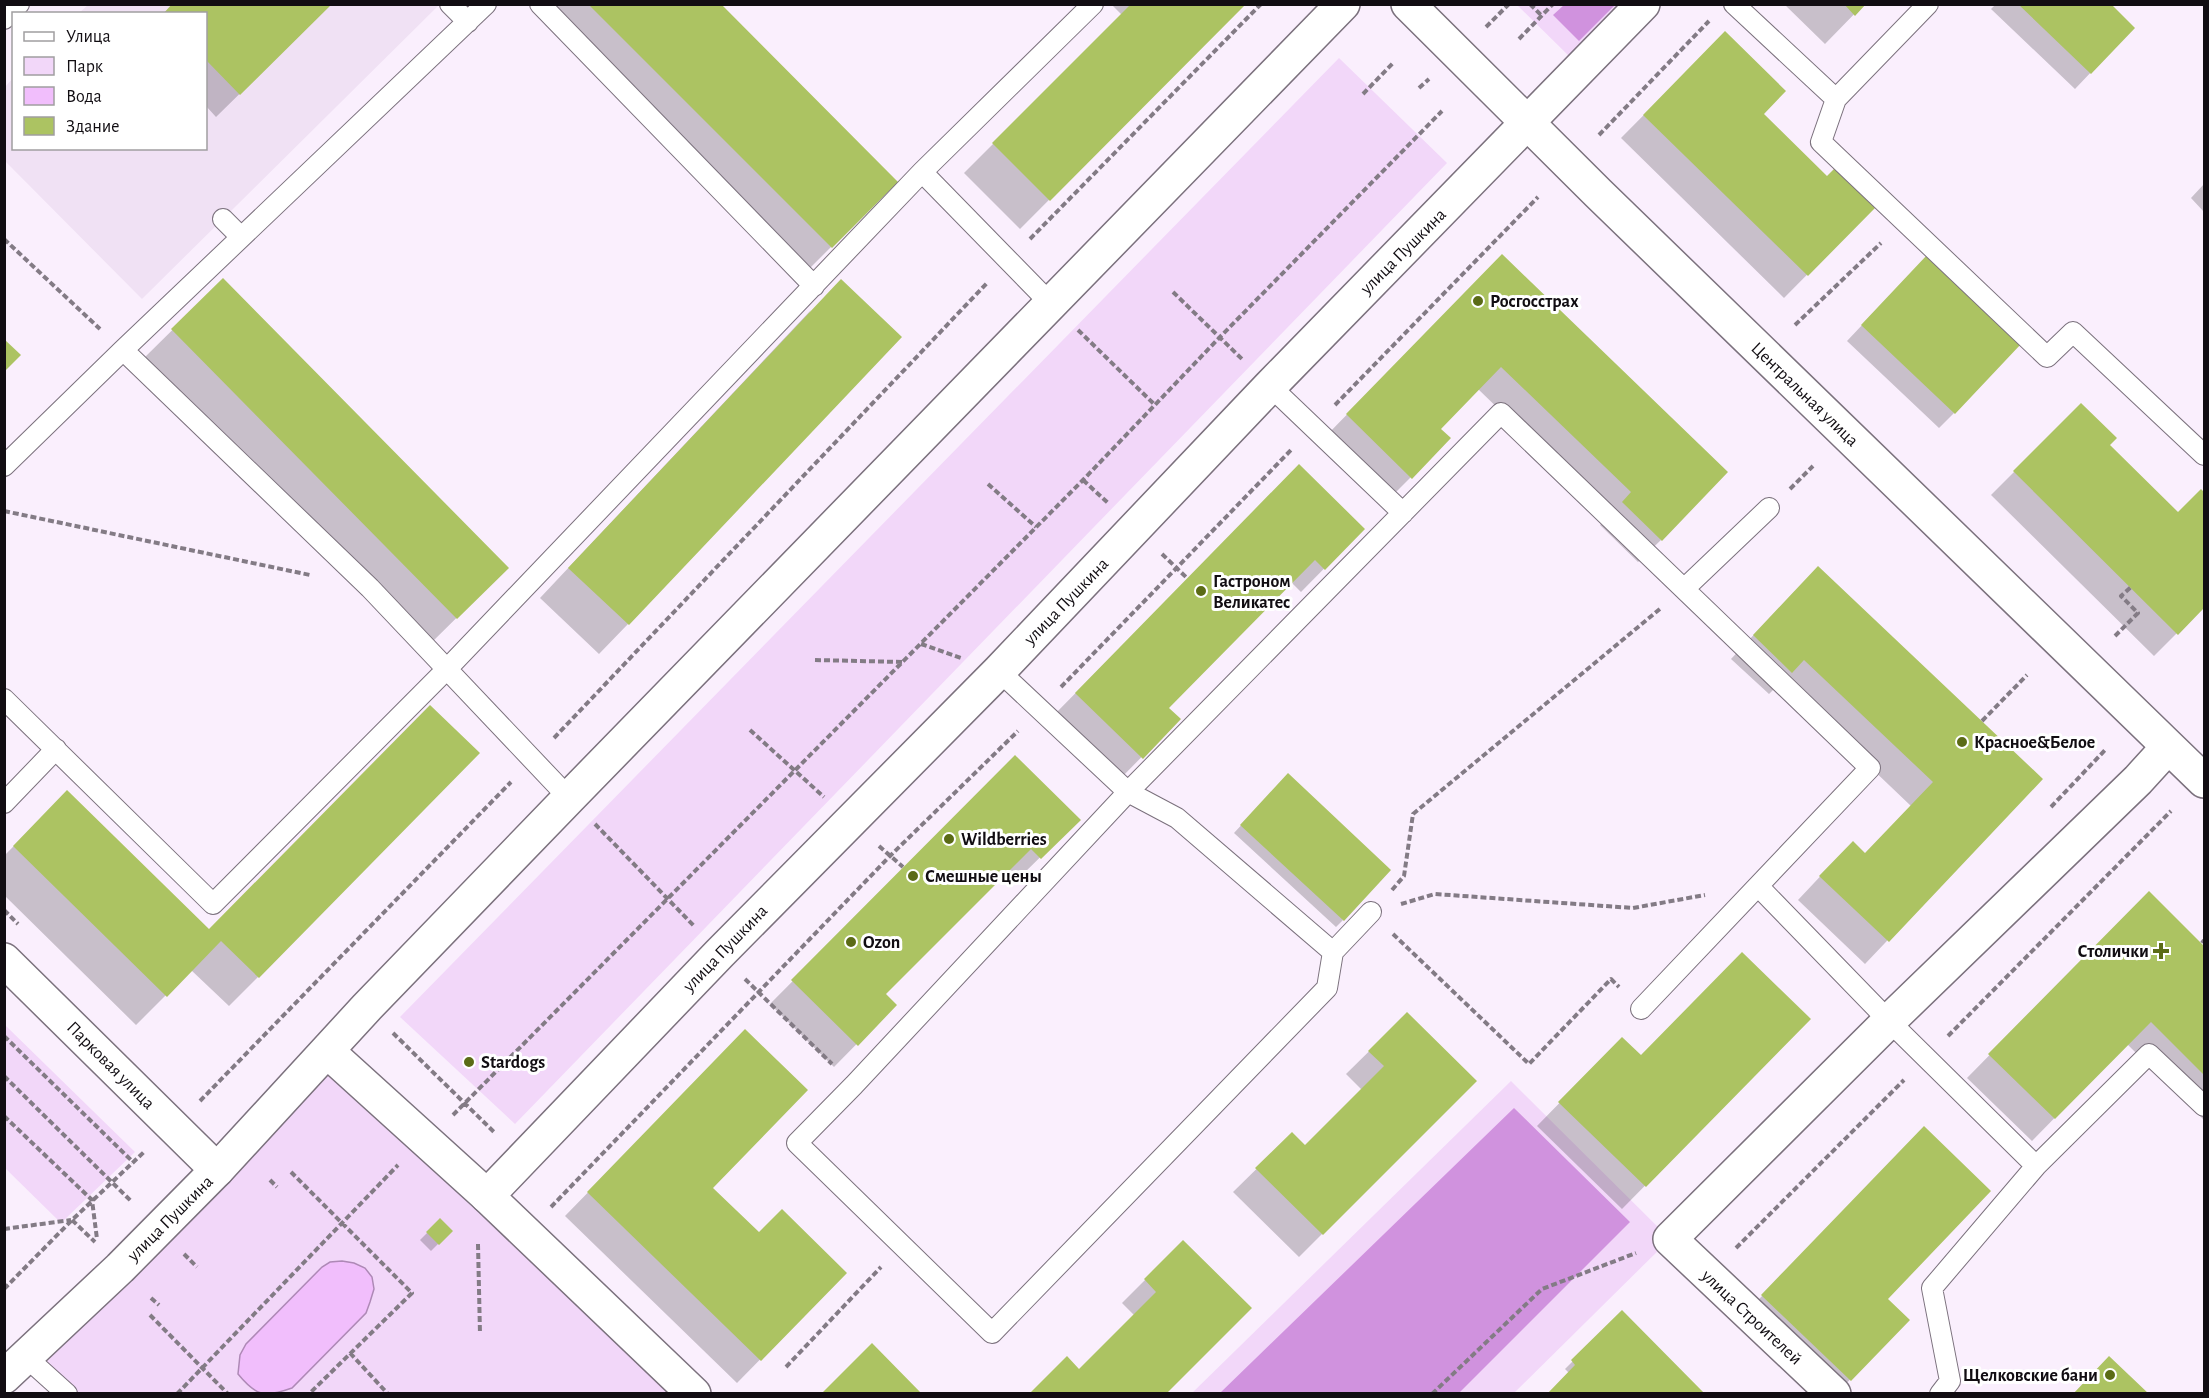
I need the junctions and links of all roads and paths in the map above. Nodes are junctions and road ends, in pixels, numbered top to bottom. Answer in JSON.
{"nodes":[{"id":1,"x":19,"y":4,"type":"edge"},
{"id":2,"x":450,"y":4,"type":"edge"},
{"id":3,"x":486,"y":4,"type":"edge"},
{"id":4,"x":540,"y":4,"type":"edge"},
{"id":5,"x":1093,"y":4,"type":"edge"},
{"id":6,"x":1262,"y":4,"type":"edge"},
{"id":7,"x":1343,"y":4,"type":"edge"},
{"id":8,"x":1408,"y":4,"type":"edge"},
{"id":9,"x":1509,"y":4,"type":"edge"},
{"id":10,"x":1530,"y":4,"type":"edge"},
{"id":11,"x":1553,"y":4,"type":"edge"},
{"id":12,"x":1643,"y":4,"type":"edge"},
{"id":13,"x":1734,"y":4,"type":"edge"},
{"id":14,"x":1928,"y":4,"type":"edge"},
{"id":15,"x":1542,"y":16,"type":"junction"},
{"id":16,"x":1714,"y":16,"type":"dead end"},
{"id":17,"x":1496,"y":17,"type":"dead end"},
{"id":18,"x":4,"y":19,"type":"edge"},
{"id":19,"x":468,"y":22,"type":"junction"},
{"id":20,"x":1519,"y":39,"type":"dead end"},
{"id":21,"x":1393,"y":63,"type":"dead end"},
{"id":22,"x":1363,"y":94,"type":"dead end"},
{"id":23,"x":1836,"y":99,"type":"junction"},
{"id":24,"x":1442,"y":111,"type":"dead end"},
{"id":25,"x":1527,"y":123,"type":"junction"},
{"id":26,"x":1599,"y":135,"type":"dead end"},
{"id":27,"x":922,"y":172,"type":"junction"},
{"id":28,"x":223,"y":219,"type":"dead end"},
{"id":29,"x":1903,"y":221,"type":"junction"},
{"id":30,"x":242,"y":237,"type":"junction"},
{"id":31,"x":4,"y":239,"type":"edge"},
{"id":32,"x":1008,"y":261,"type":"junction"},
{"id":33,"x":813,"y":286,"type":"junction"},
{"id":34,"x":1173,"y":292,"type":"dead end"},
{"id":35,"x":1052,"y":304,"type":"junction"},
{"id":36,"x":1796,"y":325,"type":"dead end"},
{"id":37,"x":1220,"y":337,"type":"junction"},
{"id":38,"x":123,"y":350,"type":"junction"},
{"id":39,"x":1270,"y":386,"type":"junction"},
{"id":40,"x":1154,"y":405,"type":"junction"},
{"id":41,"x":2205,"y":455,"type":"edge"},
{"id":42,"x":4,"y":466,"type":"edge"},
{"id":43,"x":988,"y":484,"type":"dead end"},
{"id":44,"x":1769,"y":508,"type":"dead end"},
{"id":45,"x":4,"y":511,"type":"edge"},
{"id":46,"x":1403,"y":513,"type":"junction"},
{"id":47,"x":1036,"y":527,"type":"junction"},
{"id":48,"x":313,"y":576,"type":"dead end"},
{"id":49,"x":2130,"y":587,"type":"dead end"},
{"id":50,"x":1684,"y":589,"type":"junction"},
{"id":51,"x":2115,"y":636,"type":"dead end"},
{"id":52,"x":815,"y":660,"type":"dead end"},
{"id":53,"x":903,"y":662,"type":"junction"},
{"id":54,"x":446,"y":670,"type":"junction"},
{"id":55,"x":999,"y":671,"type":"junction"},
{"id":56,"x":2028,"y":675,"type":"dead end"},
{"id":57,"x":4,"y":699,"type":"edge"},
{"id":58,"x":1041,"y":708,"type":"junction"},
{"id":59,"x":1982,"y":721,"type":"dead end"},
{"id":60,"x":2168,"y":747,"type":"junction"},
{"id":61,"x":56,"y":749,"type":"junction"},
{"id":62,"x":2106,"y":749,"type":"dead end"},
{"id":63,"x":532,"y":760,"type":"junction"},
{"id":64,"x":2205,"y":781,"type":"edge"},
{"id":65,"x":1128,"y":792,"type":"junction"},
{"id":66,"x":569,"y":798,"type":"junction"},
{"id":67,"x":4,"y":803,"type":"edge"},
{"id":68,"x":2171,"y":811,"type":"dead end"},
{"id":69,"x":2047,"y":812,"type":"dead end"},
{"id":70,"x":2107,"y":877,"type":"dead end"},
{"id":71,"x":1758,"y":886,"type":"junction"},
{"id":72,"x":1371,"y":912,"type":"junction"},
{"id":73,"x":1333,"y":952,"type":"junction"},
{"id":74,"x":4,"y":960,"type":"edge"},
{"id":75,"x":367,"y":1008,"type":"junction"},
{"id":76,"x":1641,"y":1009,"type":"joint"},
{"id":77,"x":1889,"y":1021,"type":"junction"},
{"id":78,"x":4,"y":1036,"type":"edge"},
{"id":79,"x":327,"y":1051,"type":"junction"},
{"id":80,"x":4,"y":1076,"type":"edge"},
{"id":81,"x":466,"y":1103,"type":"junction"},
{"id":82,"x":195,"y":1105,"type":"dead end"},
{"id":83,"x":2205,"y":1106,"type":"edge"},
{"id":84,"x":4,"y":1116,"type":"edge"},
{"id":85,"x":144,"y":1152,"type":"dead end"},
{"id":86,"x":403,"y":1160,"type":"dead end"},
{"id":87,"x":521,"y":1160,"type":"junction"},
{"id":88,"x":133,"y":1162,"type":"junction"},
{"id":89,"x":2036,"y":1166,"type":"junction"},
{"id":90,"x":217,"y":1170,"type":"junction"},
{"id":91,"x":291,"y":1172,"type":"dead end"},
{"id":92,"x":270,"y":1180,"type":"dead end"},
{"id":93,"x":113,"y":1182,"type":"junction"},
{"id":94,"x":277,"y":1186,"type":"dead end"},
{"id":95,"x":487,"y":1196,"type":"junction"},
{"id":96,"x":92,"y":1200,"type":"junction"},
{"id":97,"x":72,"y":1220,"type":"junction"},
{"id":98,"x":343,"y":1223,"type":"junction"},
{"id":99,"x":4,"y":1229,"type":"edge"},
{"id":100,"x":525,"y":1233,"type":"junction"},
{"id":101,"x":1670,"y":1239,"type":"junction"},
{"id":102,"x":478,"y":1244,"type":"dead end"},
{"id":103,"x":902,"y":1245,"type":"junction"},
{"id":104,"x":4,"y":1289,"type":"edge"},
{"id":105,"x":151,"y":1298,"type":"dead end"},
{"id":106,"x":159,"y":1305,"type":"dead end"},
{"id":107,"x":150,"y":1315,"type":"dead end"},
{"id":108,"x":480,"y":1334,"type":"dead end"},
{"id":109,"x":350,"y":1353,"type":"junction"},
{"id":110,"x":15,"y":1367,"type":"edge"},
{"id":111,"x":202,"y":1367,"type":"junction"},
{"id":112,"x":786,"y":1367,"type":"dead end"},
{"id":113,"x":1435,"y":1393,"type":"edge"},
{"id":114,"x":67,"y":1394,"type":"edge"},
{"id":115,"x":177,"y":1394,"type":"edge"},
{"id":116,"x":228,"y":1394,"type":"edge"},
{"id":117,"x":309,"y":1394,"type":"edge"},
{"id":118,"x":388,"y":1394,"type":"edge"},
{"id":119,"x":694,"y":1394,"type":"edge"},
{"id":120,"x":1834,"y":1394,"type":"edge"},
{"id":121,"x":1940,"y":1394,"type":"edge"}],
"edges":[{"from":1,"to":18,"type":"lane"},
{"from":2,"to":19,"type":"lane"},
{"from":3,"to":19,"type":"lane"},
{"from":4,"to":33,"type":"lane"},
{"from":5,"to":27,"type":"lane"},
{"from":6,"to":32,"type":"path"},
{"from":7,"to":35,"type":"street"},
{"from":8,"to":25,"type":"street","name":"Центральная улица"},
{"from":9,"to":17,"type":"path"},
{"from":10,"to":15,"type":"path"},
{"from":11,"to":15,"type":"path"},
{"from":12,"to":25,"type":"street","name":"улица Пушкина"},
{"from":13,"to":23,"type":"lane"},
{"from":14,"to":23,"type":"lane"},
{"from":15,"to":20,"type":"path"},
{"from":16,"to":26,"type":"path"},
{"from":19,"to":30,"type":"lane"},
{"from":21,"to":22,"type":"path"},
{"from":23,"to":29,"type":"lane"},
{"from":24,"to":37,"type":"path"},
{"from":25,"to":39,"type":"street","name":"улица Пушкина"},
{"from":25,"to":60,"type":"street","name":"Центральная улица"},
{"from":27,"to":32,"type":"lane"},
{"from":27,"to":33,"type":"lane"},
{"from":28,"to":30,"type":"lane"},
{"from":29,"to":36,"type":"path"},
{"from":29,"to":41,"type":"lane"},
{"from":30,"to":38,"type":"lane"},
{"from":31,"to":38,"type":"path"},
{"from":32,"to":35,"type":"lane"},
{"from":32,"to":63,"type":"path"},
{"from":33,"to":54,"type":"lane"},
{"from":34,"to":37,"type":"path"},
{"from":35,"to":40,"type":"path"},
{"from":35,"to":66,"type":"street"},
{"from":37,"to":39,"type":"path"},
{"from":37,"to":40,"type":"path"},
{"from":38,"to":42,"type":"lane"},
{"from":38,"to":54,"type":"lane"},
{"from":39,"to":46,"type":"lane"},
{"from":39,"to":55,"type":"street","name":"улица Пушкина"},
{"from":40,"to":47,"type":"path"},
{"from":43,"to":47,"type":"path"},
{"from":44,"to":50,"type":"lane"},
{"from":45,"to":48,"type":"path"},
{"from":46,"to":50,"type":"lane"},
{"from":46,"to":65,"type":"lane"},
{"from":47,"to":53,"type":"path"},
{"from":49,"to":51,"type":"path"},
{"from":50,"to":71,"type":"lane"},
{"from":50,"to":72,"type":"path"},
{"from":52,"to":53,"type":"path"},
{"from":53,"to":81,"type":"path"},
{"from":54,"to":61,"type":"lane"},
{"from":54,"to":63,"type":"lane"},
{"from":55,"to":58,"type":"lane"},
{"from":55,"to":87,"type":"street","name":"улица Пушкина"},
{"from":56,"to":59,"type":"path"},
{"from":57,"to":61,"type":"lane"},
{"from":58,"to":65,"type":"lane"},
{"from":58,"to":100,"type":"path"},
{"from":60,"to":64,"type":"street","name":"Центральная улица"},
{"from":60,"to":77,"type":"street"},
{"from":61,"to":67,"type":"lane"},
{"from":62,"to":69,"type":"path"},
{"from":63,"to":66,"type":"lane"},
{"from":63,"to":82,"type":"path"},
{"from":65,"to":73,"type":"lane"},
{"from":65,"to":103,"type":"lane"},
{"from":66,"to":75,"type":"street"},
{"from":68,"to":70,"type":"path"},
{"from":71,"to":72,"type":"path"},
{"from":71,"to":76,"type":"lane"},
{"from":71,"to":77,"type":"lane"},
{"from":72,"to":73,"type":"lane"},
{"from":72,"to":76,"type":"path"},
{"from":73,"to":103,"type":"lane"},
{"from":74,"to":90,"type":"street","name":"Парковая улица"},
{"from":75,"to":79,"type":"street","name":"улица Пушкина"},
{"from":75,"to":81,"type":"path"},
{"from":77,"to":89,"type":"lane"},
{"from":77,"to":101,"type":"street"},
{"from":78,"to":88,"type":"path"},
{"from":79,"to":90,"type":"street","name":"улица Пушкина"},
{"from":79,"to":95,"type":"street"},
{"from":80,"to":93,"type":"path"},
{"from":81,"to":87,"type":"path"},
{"from":83,"to":89,"type":"lane"},
{"from":84,"to":96,"type":"path"},
{"from":85,"to":88,"type":"path"},
{"from":86,"to":98,"type":"path"},
{"from":87,"to":95,"type":"street","name":"улица Пушкина"},
{"from":88,"to":93,"type":"path"},
{"from":89,"to":121,"type":"lane"},
{"from":90,"to":110,"type":"street","name":"улица Пушкина"},
{"from":91,"to":98,"type":"path"},
{"from":92,"to":94,"type":"path"},
{"from":93,"to":96,"type":"path"},
{"from":95,"to":100,"type":"street"},
{"from":96,"to":97,"type":"path"},
{"from":96,"to":97,"type":"path"},
{"from":97,"to":99,"type":"path"},
{"from":97,"to":104,"type":"path"},
{"from":98,"to":109,"type":"path"},
{"from":98,"to":111,"type":"path"},
{"from":100,"to":119,"type":"street"},
{"from":101,"to":113,"type":"path"},
{"from":101,"to":120,"type":"street","name":"улица Строителей"},
{"from":102,"to":108,"type":"path"},
{"from":103,"to":112,"type":"path"},
{"from":105,"to":106,"type":"path"},
{"from":107,"to":111,"type":"path"},
{"from":109,"to":117,"type":"path"},
{"from":109,"to":118,"type":"path"},
{"from":110,"to":114,"type":"lane"},
{"from":111,"to":115,"type":"path"},
{"from":111,"to":116,"type":"path"}]}
